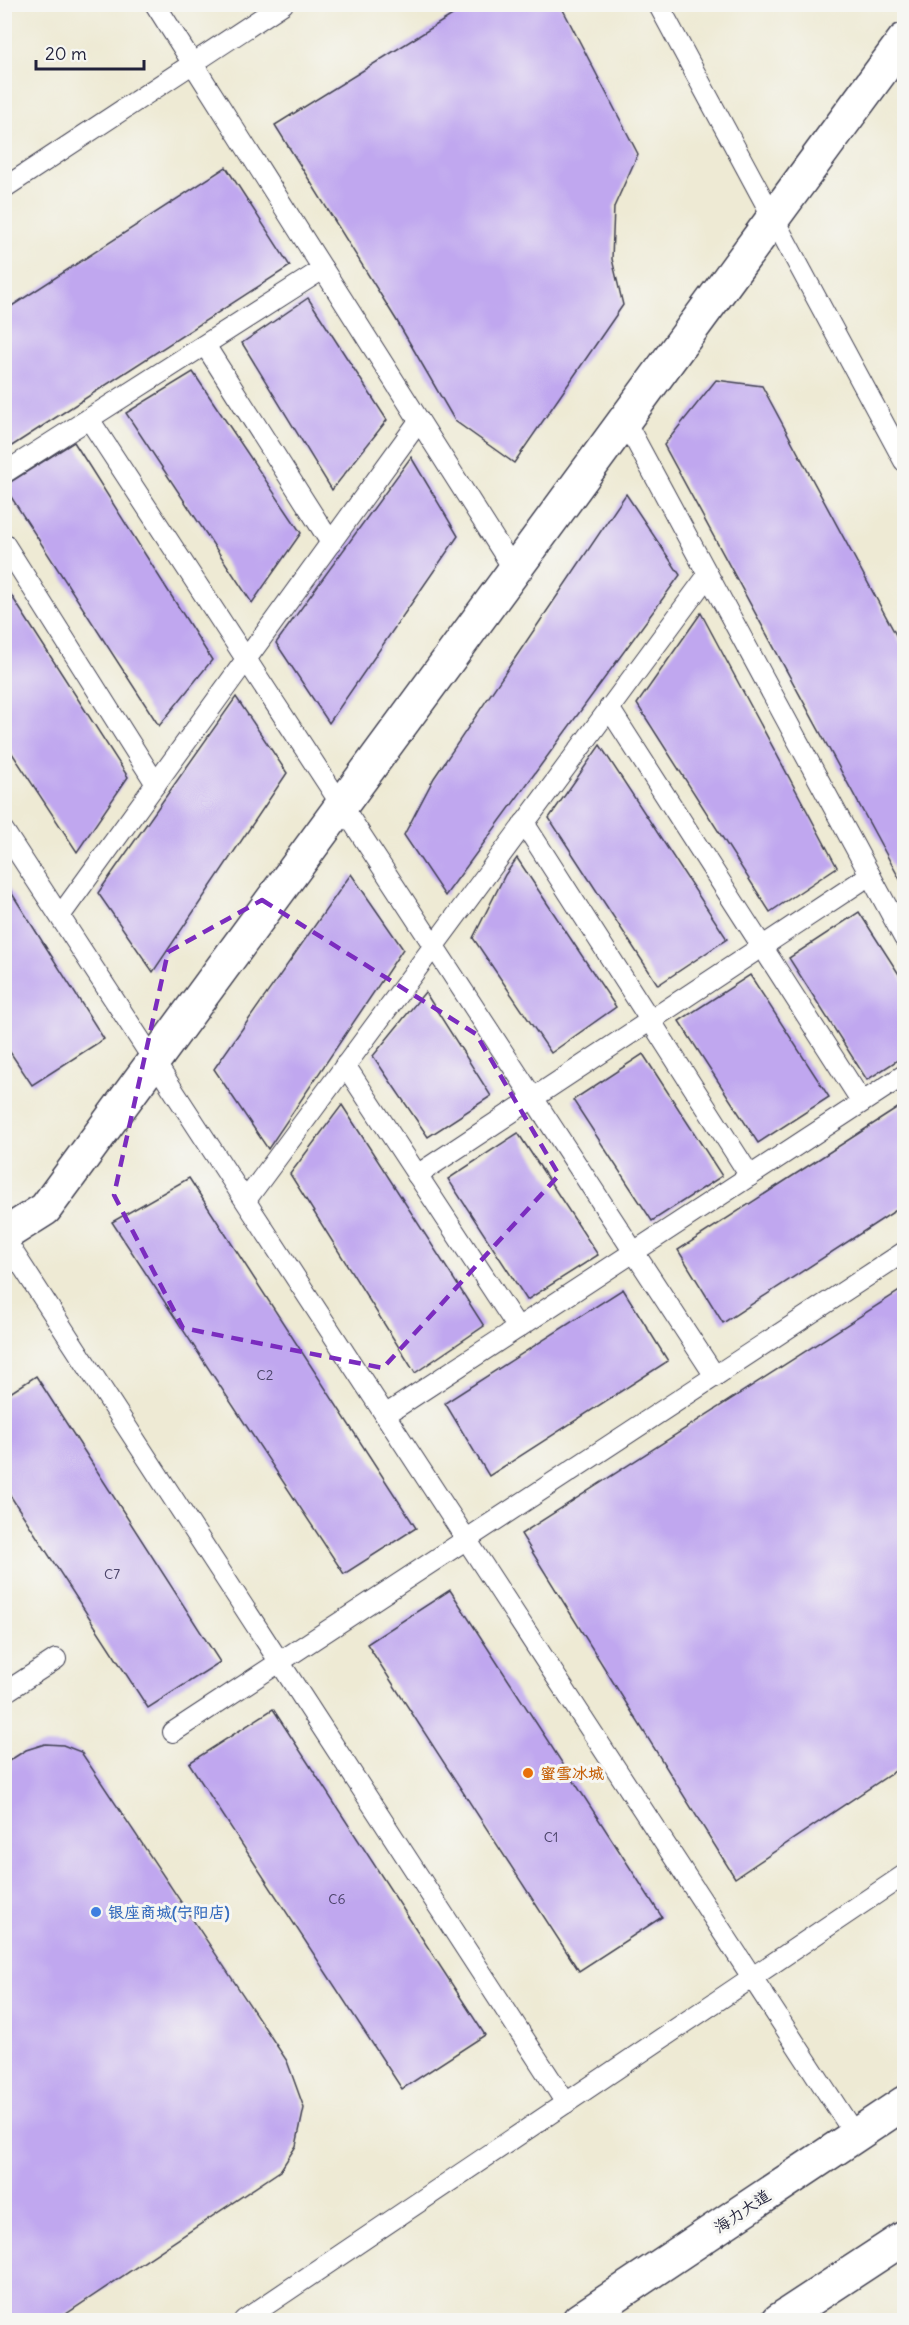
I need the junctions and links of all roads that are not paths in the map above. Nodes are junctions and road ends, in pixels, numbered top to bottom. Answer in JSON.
{"nodes":[{"id":1,"x":154,"y":4,"type":"edge"},
{"id":2,"x":283,"y":4,"type":"edge"},
{"id":3,"x":658,"y":4,"type":"edge"},
{"id":4,"x":904,"y":40,"type":"edge"},
{"id":5,"x":192,"y":64,"type":"junction"},
{"id":6,"x":4,"y":188,"type":"edge"},
{"id":7,"x":774,"y":218,"type":"junction"},
{"id":8,"x":323,"y":269,"type":"junction"},
{"id":9,"x":205,"y":345,"type":"junction"},
{"id":10,"x":88,"y":419,"type":"junction"},
{"id":11,"x":419,"y":421,"type":"junction"},
{"id":12,"x":625,"y":421,"type":"junction"},
{"id":13,"x":904,"y":461,"type":"edge"},
{"id":14,"x":4,"y":473,"type":"edge"},
{"id":15,"x":4,"y":543,"type":"edge"},
{"id":16,"x":331,"y":543,"type":"junction"},
{"id":17,"x":514,"y":570,"type":"junction"},
{"id":18,"x":708,"y":575,"type":"junction"},
{"id":19,"x":246,"y":660,"type":"junction"},
{"id":20,"x":609,"y":708,"type":"junction"},
{"id":21,"x":156,"y":784,"type":"junction"},
{"id":22,"x":341,"y":805,"type":"junction"},
{"id":23,"x":524,"y":823,"type":"junction"},
{"id":24,"x":4,"y":831,"type":"edge"},
{"id":25,"x":870,"y":875,"type":"junction"},
{"id":26,"x":60,"y":916,"type":"junction"},
{"id":27,"x":904,"y":938,"type":"edge"},
{"id":28,"x":434,"y":945,"type":"junction"},
{"id":29,"x":763,"y":946,"type":"junction"},
{"id":30,"x":650,"y":1021,"type":"junction"},
{"id":31,"x":154,"y":1060,"type":"junction"},
{"id":32,"x":345,"y":1065,"type":"junction"},
{"id":33,"x":904,"y":1075,"type":"edge"},
{"id":34,"x":534,"y":1098,"type":"junction"},
{"id":35,"x":862,"y":1102,"type":"junction"},
{"id":36,"x":417,"y":1175,"type":"junction"},
{"id":37,"x":750,"y":1176,"type":"junction"},
{"id":38,"x":246,"y":1200,"type":"junction"},
{"id":39,"x":4,"y":1237,"type":"edge"},
{"id":40,"x":634,"y":1252,"type":"junction"},
{"id":41,"x":904,"y":1252,"type":"edge"},
{"id":42,"x":518,"y":1328,"type":"junction"},
{"id":43,"x":716,"y":1376,"type":"junction"},
{"id":44,"x":386,"y":1415,"type":"junction"},
{"id":45,"x":467,"y":1539,"type":"junction"},
{"id":46,"x":56,"y":1659,"type":"dead end"},
{"id":47,"x":280,"y":1662,"type":"junction"},
{"id":48,"x":4,"y":1693,"type":"edge"},
{"id":49,"x":173,"y":1732,"type":"dead end"},
{"id":50,"x":904,"y":1875,"type":"edge"},
{"id":51,"x":753,"y":1977,"type":"junction"},
{"id":52,"x":566,"y":2103,"type":"junction"},
{"id":53,"x":904,"y":2103,"type":"edge"},
{"id":54,"x":855,"y":2135,"type":"junction"},
{"id":55,"x":904,"y":2238,"type":"edge"},
{"id":56,"x":244,"y":2320,"type":"edge"},
{"id":57,"x":579,"y":2320,"type":"edge"},
{"id":58,"x":779,"y":2320,"type":"edge"}],
"edges":[{"from":1,"to":5,"type":"lane"},
{"from":2,"to":5,"type":"lane"},
{"from":3,"to":7,"type":"lane"},
{"from":4,"to":7,"type":"street"},
{"from":5,"to":6,"type":"lane"},
{"from":5,"to":8,"type":"lane"},
{"from":7,"to":12,"type":"street"},
{"from":7,"to":13,"type":"lane"},
{"from":8,"to":9,"type":"lane"},
{"from":8,"to":11,"type":"lane"},
{"from":9,"to":10,"type":"lane"},
{"from":9,"to":16,"type":"lane"},
{"from":10,"to":14,"type":"lane"},
{"from":10,"to":19,"type":"lane"},
{"from":11,"to":16,"type":"lane"},
{"from":11,"to":17,"type":"lane"},
{"from":12,"to":17,"type":"street"},
{"from":12,"to":18,"type":"lane"},
{"from":15,"to":21,"type":"lane"},
{"from":16,"to":19,"type":"lane"},
{"from":17,"to":22,"type":"street"},
{"from":18,"to":20,"type":"lane"},
{"from":18,"to":25,"type":"lane"},
{"from":19,"to":21,"type":"lane"},
{"from":19,"to":22,"type":"lane"},
{"from":20,"to":23,"type":"lane"},
{"from":20,"to":29,"type":"lane"},
{"from":21,"to":26,"type":"lane"},
{"from":22,"to":28,"type":"lane"},
{"from":22,"to":31,"type":"street"},
{"from":23,"to":28,"type":"lane"},
{"from":23,"to":30,"type":"lane"},
{"from":24,"to":26,"type":"lane"},
{"from":25,"to":27,"type":"lane"},
{"from":25,"to":29,"type":"lane"},
{"from":26,"to":31,"type":"lane"},
{"from":28,"to":32,"type":"lane"},
{"from":28,"to":34,"type":"lane"},
{"from":29,"to":30,"type":"lane"},
{"from":29,"to":35,"type":"lane"},
{"from":30,"to":34,"type":"lane"},
{"from":30,"to":37,"type":"lane"},
{"from":31,"to":38,"type":"lane"},
{"from":31,"to":39,"type":"street"},
{"from":32,"to":36,"type":"lane"},
{"from":32,"to":38,"type":"lane"},
{"from":33,"to":35,"type":"lane"},
{"from":34,"to":36,"type":"lane"},
{"from":34,"to":40,"type":"lane"},
{"from":35,"to":37,"type":"lane"},
{"from":36,"to":42,"type":"lane"},
{"from":37,"to":40,"type":"lane"},
{"from":38,"to":44,"type":"lane"},
{"from":39,"to":47,"type":"lane"},
{"from":40,"to":42,"type":"lane"},
{"from":40,"to":43,"type":"lane"},
{"from":41,"to":43,"type":"lane"},
{"from":42,"to":44,"type":"lane"},
{"from":43,"to":45,"type":"lane"},
{"from":44,"to":45,"type":"lane"},
{"from":45,"to":47,"type":"lane"},
{"from":45,"to":51,"type":"lane"},
{"from":46,"to":48,"type":"lane"},
{"from":47,"to":49,"type":"lane"},
{"from":47,"to":52,"type":"lane"},
{"from":50,"to":51,"type":"lane"},
{"from":51,"to":52,"type":"lane"},
{"from":51,"to":54,"type":"lane"},
{"from":52,"to":56,"type":"lane"},
{"from":53,"to":54,"type":"street","name":"海力大道"},
{"from":54,"to":57,"type":"street","name":"海力大道"},
{"from":55,"to":58,"type":"street"}]}
